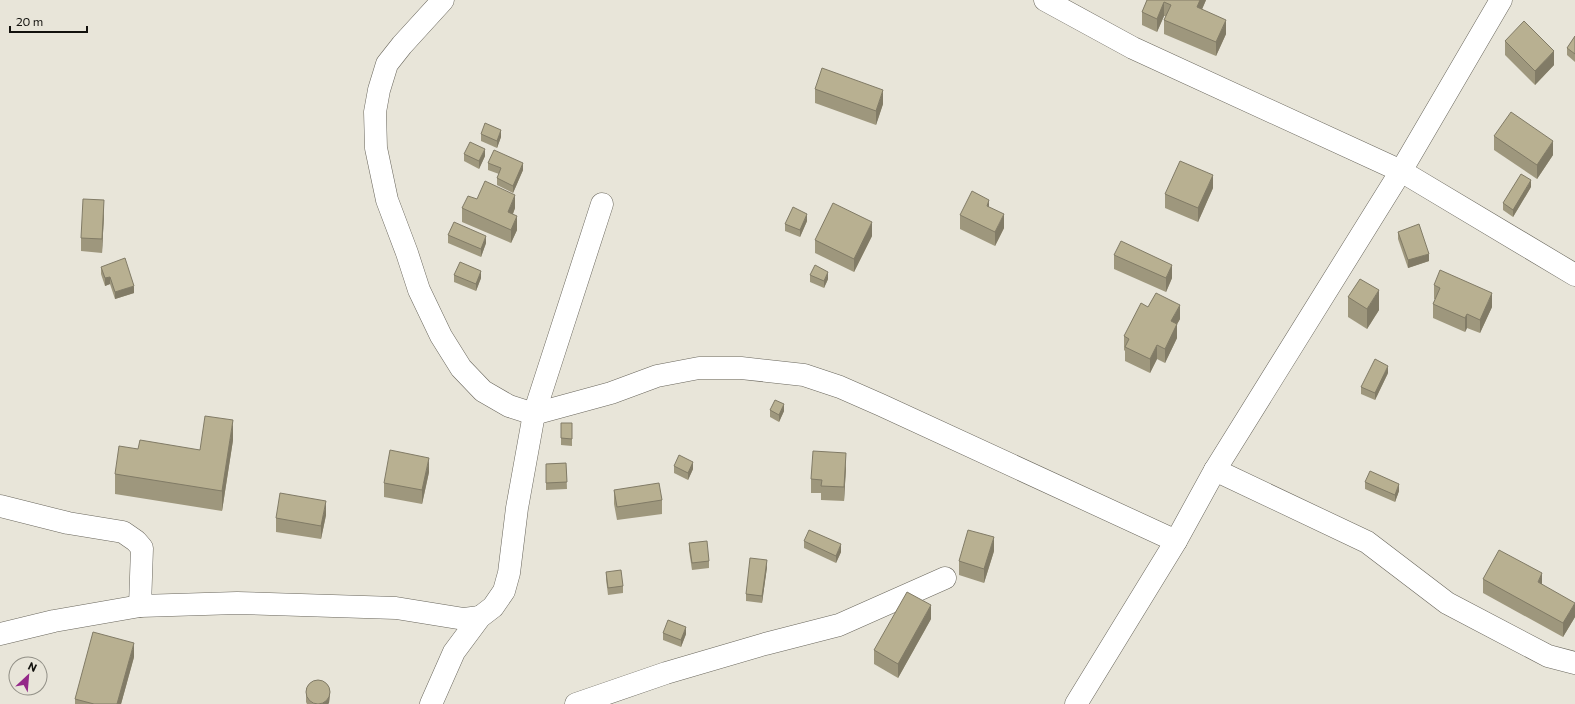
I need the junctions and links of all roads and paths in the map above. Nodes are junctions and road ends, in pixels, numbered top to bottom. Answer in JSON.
{"nodes":[{"id":1,"x":443,"y":0,"type":"edge"},
{"id":2,"x":1045,"y":0,"type":"edge"},
{"id":3,"x":1501,"y":0,"type":"edge"},
{"id":4,"x":1401,"y":172,"type":"junction"},
{"id":5,"x":602,"y":204,"type":"dead end"},
{"id":6,"x":1575,"y":275,"type":"edge"},
{"id":7,"x":534,"y":414,"type":"junction"},
{"id":8,"x":1215,"y":470,"type":"junction"},
{"id":9,"x":0,"y":506,"type":"edge"},
{"id":10,"x":1176,"y":541,"type":"junction"},
{"id":11,"x":945,"y":578,"type":"dead end"},
{"id":12,"x":140,"y":606,"type":"junction"},
{"id":13,"x":480,"y":617,"type":"junction"},
{"id":14,"x":0,"y":634,"type":"edge"},
{"id":15,"x":1575,"y":663,"type":"edge"},
{"id":16,"x":431,"y":704,"type":"edge"},
{"id":17,"x":576,"y":704,"type":"edge"},
{"id":18,"x":1076,"y":704,"type":"edge"}],
"edges":[{"from":1,"to":7,"type":"street"},
{"from":2,"to":4,"type":"street"},
{"from":3,"to":4,"type":"street"},
{"from":4,"to":6,"type":"street"},
{"from":4,"to":8,"type":"street"},
{"from":5,"to":7,"type":"street"},
{"from":7,"to":10,"type":"street"},
{"from":7,"to":13,"type":"street"},
{"from":8,"to":10,"type":"street"},
{"from":8,"to":15,"type":"street"},
{"from":9,"to":12,"type":"street"},
{"from":10,"to":18,"type":"street"},
{"from":11,"to":17,"type":"street"},
{"from":12,"to":13,"type":"street"},
{"from":12,"to":14,"type":"street"},
{"from":13,"to":16,"type":"street"}]}
